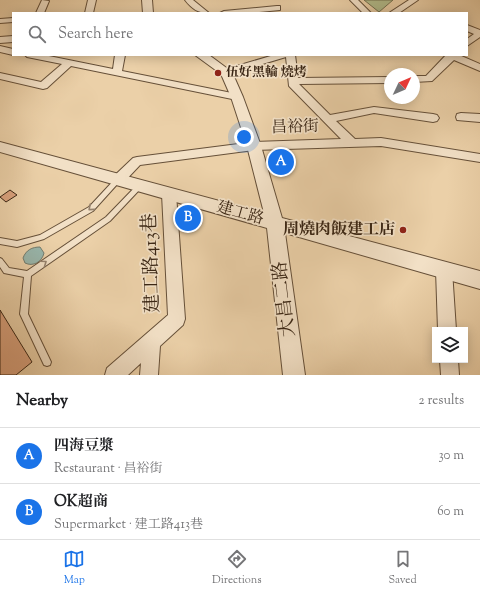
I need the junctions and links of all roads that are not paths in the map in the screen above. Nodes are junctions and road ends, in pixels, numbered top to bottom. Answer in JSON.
{"nodes":[{"id":1,"x":92,"y":0,"type":"edge"},
{"id":2,"x":147,"y":0,"type":"edge"},
{"id":3,"x":189,"y":0,"type":"edge"},
{"id":4,"x":271,"y":0,"type":"edge"},
{"id":5,"x":354,"y":0,"type":"edge"},
{"id":6,"x":408,"y":1,"type":"edge"},
{"id":7,"x":45,"y":2,"type":"dead end"},
{"id":8,"x":279,"y":10,"type":"edge"},
{"id":9,"x":40,"y":12,"type":"edge"},
{"id":10,"x":89,"y":12,"type":"edge"},
{"id":11,"x":148,"y":12,"type":"edge"},
{"id":12,"x":204,"y":12,"type":"edge"},
{"id":13,"x":242,"y":12,"type":"edge"},
{"id":14,"x":366,"y":12,"type":"edge"},
{"id":15,"x":394,"y":12,"type":"edge"},
{"id":16,"x":0,"y":20,"type":"edge"},
{"id":17,"x":12,"y":20,"type":"edge"},
{"id":18,"x":468,"y":28,"type":"edge"},
{"id":19,"x":480,"y":32,"type":"edge"},
{"id":20,"x":12,"y":39,"type":"edge"},
{"id":21,"x":0,"y":40,"type":"edge"},
{"id":22,"x":468,"y":42,"type":"edge"},
{"id":23,"x":0,"y":49,"type":"edge"},
{"id":24,"x":12,"y":50,"type":"edge"},
{"id":25,"x":37,"y":56,"type":"edge"},
{"id":26,"x":120,"y":56,"type":"edge"},
{"id":27,"x":202,"y":56,"type":"edge"},
{"id":28,"x":281,"y":56,"type":"edge"},
{"id":29,"x":290,"y":56,"type":"edge"},
{"id":30,"x":451,"y":56,"type":"edge"},
{"id":31,"x":454,"y":56,"type":"edge"},
{"id":32,"x":64,"y":60,"type":"edge"},
{"id":33,"x":480,"y":68,"type":"edge"},
{"id":34,"x":226,"y":72,"type":"junction"},
{"id":35,"x":117,"y":73,"type":"junction"},
{"id":36,"x":0,"y":76,"type":"edge"},
{"id":37,"x":420,"y":79,"type":"edge"},
{"id":38,"x":384,"y":80,"type":"edge"},
{"id":39,"x":293,"y":81,"type":"junction"},
{"id":40,"x":238,"y":97,"type":"junction"},
{"id":41,"x":461,"y":117,"type":"dead end"},
{"id":42,"x":433,"y":118,"type":"dead end"},
{"id":43,"x":480,"y":118,"type":"edge"},
{"id":44,"x":327,"y":119,"type":"junction"},
{"id":45,"x":351,"y":142,"type":"junction"},
{"id":46,"x":254,"y":146,"type":"junction"},
{"id":47,"x":0,"y":147,"type":"edge"},
{"id":48,"x":480,"y":158,"type":"edge"},
{"id":49,"x":118,"y":180,"type":"junction"},
{"id":50,"x":140,"y":186,"type":"junction"},
{"id":51,"x":169,"y":194,"type":"junction"},
{"id":52,"x":275,"y":224,"type":"junction"},
{"id":53,"x":0,"y":241,"type":"edge"},
{"id":54,"x":0,"y":261,"type":"edge"},
{"id":55,"x":444,"y":270,"type":"junction"},
{"id":56,"x":28,"y":274,"type":"junction"},
{"id":57,"x":480,"y":280,"type":"edge"},
{"id":58,"x":447,"y":327,"type":"edge"},
{"id":59,"x":151,"y":342,"type":"junction"},
{"id":60,"x":47,"y":362,"type":"dead end"},
{"id":61,"x":449,"y":363,"type":"edge"},
{"id":62,"x":114,"y":375,"type":"edge"},
{"id":63,"x":149,"y":375,"type":"edge"},
{"id":64,"x":294,"y":375,"type":"edge"},
{"id":65,"x":450,"y":375,"type":"edge"}],
"edges":[{"from":1,"to":10,"type":"street"},
{"from":2,"to":11,"type":"street"},
{"from":3,"to":12,"type":"street"},
{"from":4,"to":8,"type":"street"},
{"from":5,"to":14,"type":"street"},
{"from":6,"to":15,"type":"street"},
{"from":7,"to":9,"type":"street"},
{"from":8,"to":13,"type":"street"},
{"from":16,"to":17,"type":"street"},
{"from":18,"to":19,"type":"street"},
{"from":19,"to":22,"type":"street"},
{"from":20,"to":21,"type":"street"},
{"from":23,"to":24,"type":"street"},
{"from":25,"to":32,"type":"street"},
{"from":26,"to":35,"type":"street"},
{"from":27,"to":34,"type":"street"},
{"from":28,"to":34,"type":"street"},
{"from":29,"to":39,"type":"street"},
{"from":30,"to":37,"type":"street"},
{"from":31,"to":33,"type":"street"},
{"from":32,"to":35,"type":"street"},
{"from":32,"to":36,"type":"street"},
{"from":34,"to":40,"type":"street","name":"大昌二路"},
{"from":35,"to":40,"type":"street"},
{"from":38,"to":39,"type":"street"},
{"from":39,"to":44,"type":"street"},
{"from":40,"to":46,"type":"street","name":"大昌二路"},
{"from":41,"to":43,"type":"street"},
{"from":42,"to":44,"type":"street"},
{"from":44,"to":45,"type":"street"},
{"from":45,"to":46,"type":"street","name":"昌裕街"},
{"from":45,"to":48,"type":"street","name":"昌裕街"},
{"from":46,"to":49,"type":"street","name":"昌裕街"},
{"from":46,"to":52,"type":"street","name":"大昌二路"},
{"from":47,"to":49,"type":"street","name":"建工路"},
{"from":49,"to":50,"type":"street","name":"建工路"},
{"from":49,"to":53,"type":"lane","one_way":true},
{"from":50,"to":51,"type":"street","name":"建工路"},
{"from":56,"to":50,"type":"lane","one_way":true},
{"from":51,"to":52,"type":"street","name":"建工路"},
{"from":51,"to":59,"type":"street","name":"建工路413巷"},
{"from":52,"to":55,"type":"street","name":"建工路"},
{"from":52,"to":64,"type":"street","name":"大昌二路"},
{"from":54,"to":56,"type":"lane"},
{"from":55,"to":57,"type":"street","name":"建工路"},
{"from":55,"to":58,"type":"street"},
{"from":56,"to":60,"type":"lane"},
{"from":59,"to":62,"type":"street","name":"建工路413巷"},
{"from":59,"to":63,"type":"street"},
{"from":61,"to":65,"type":"street"}]}
